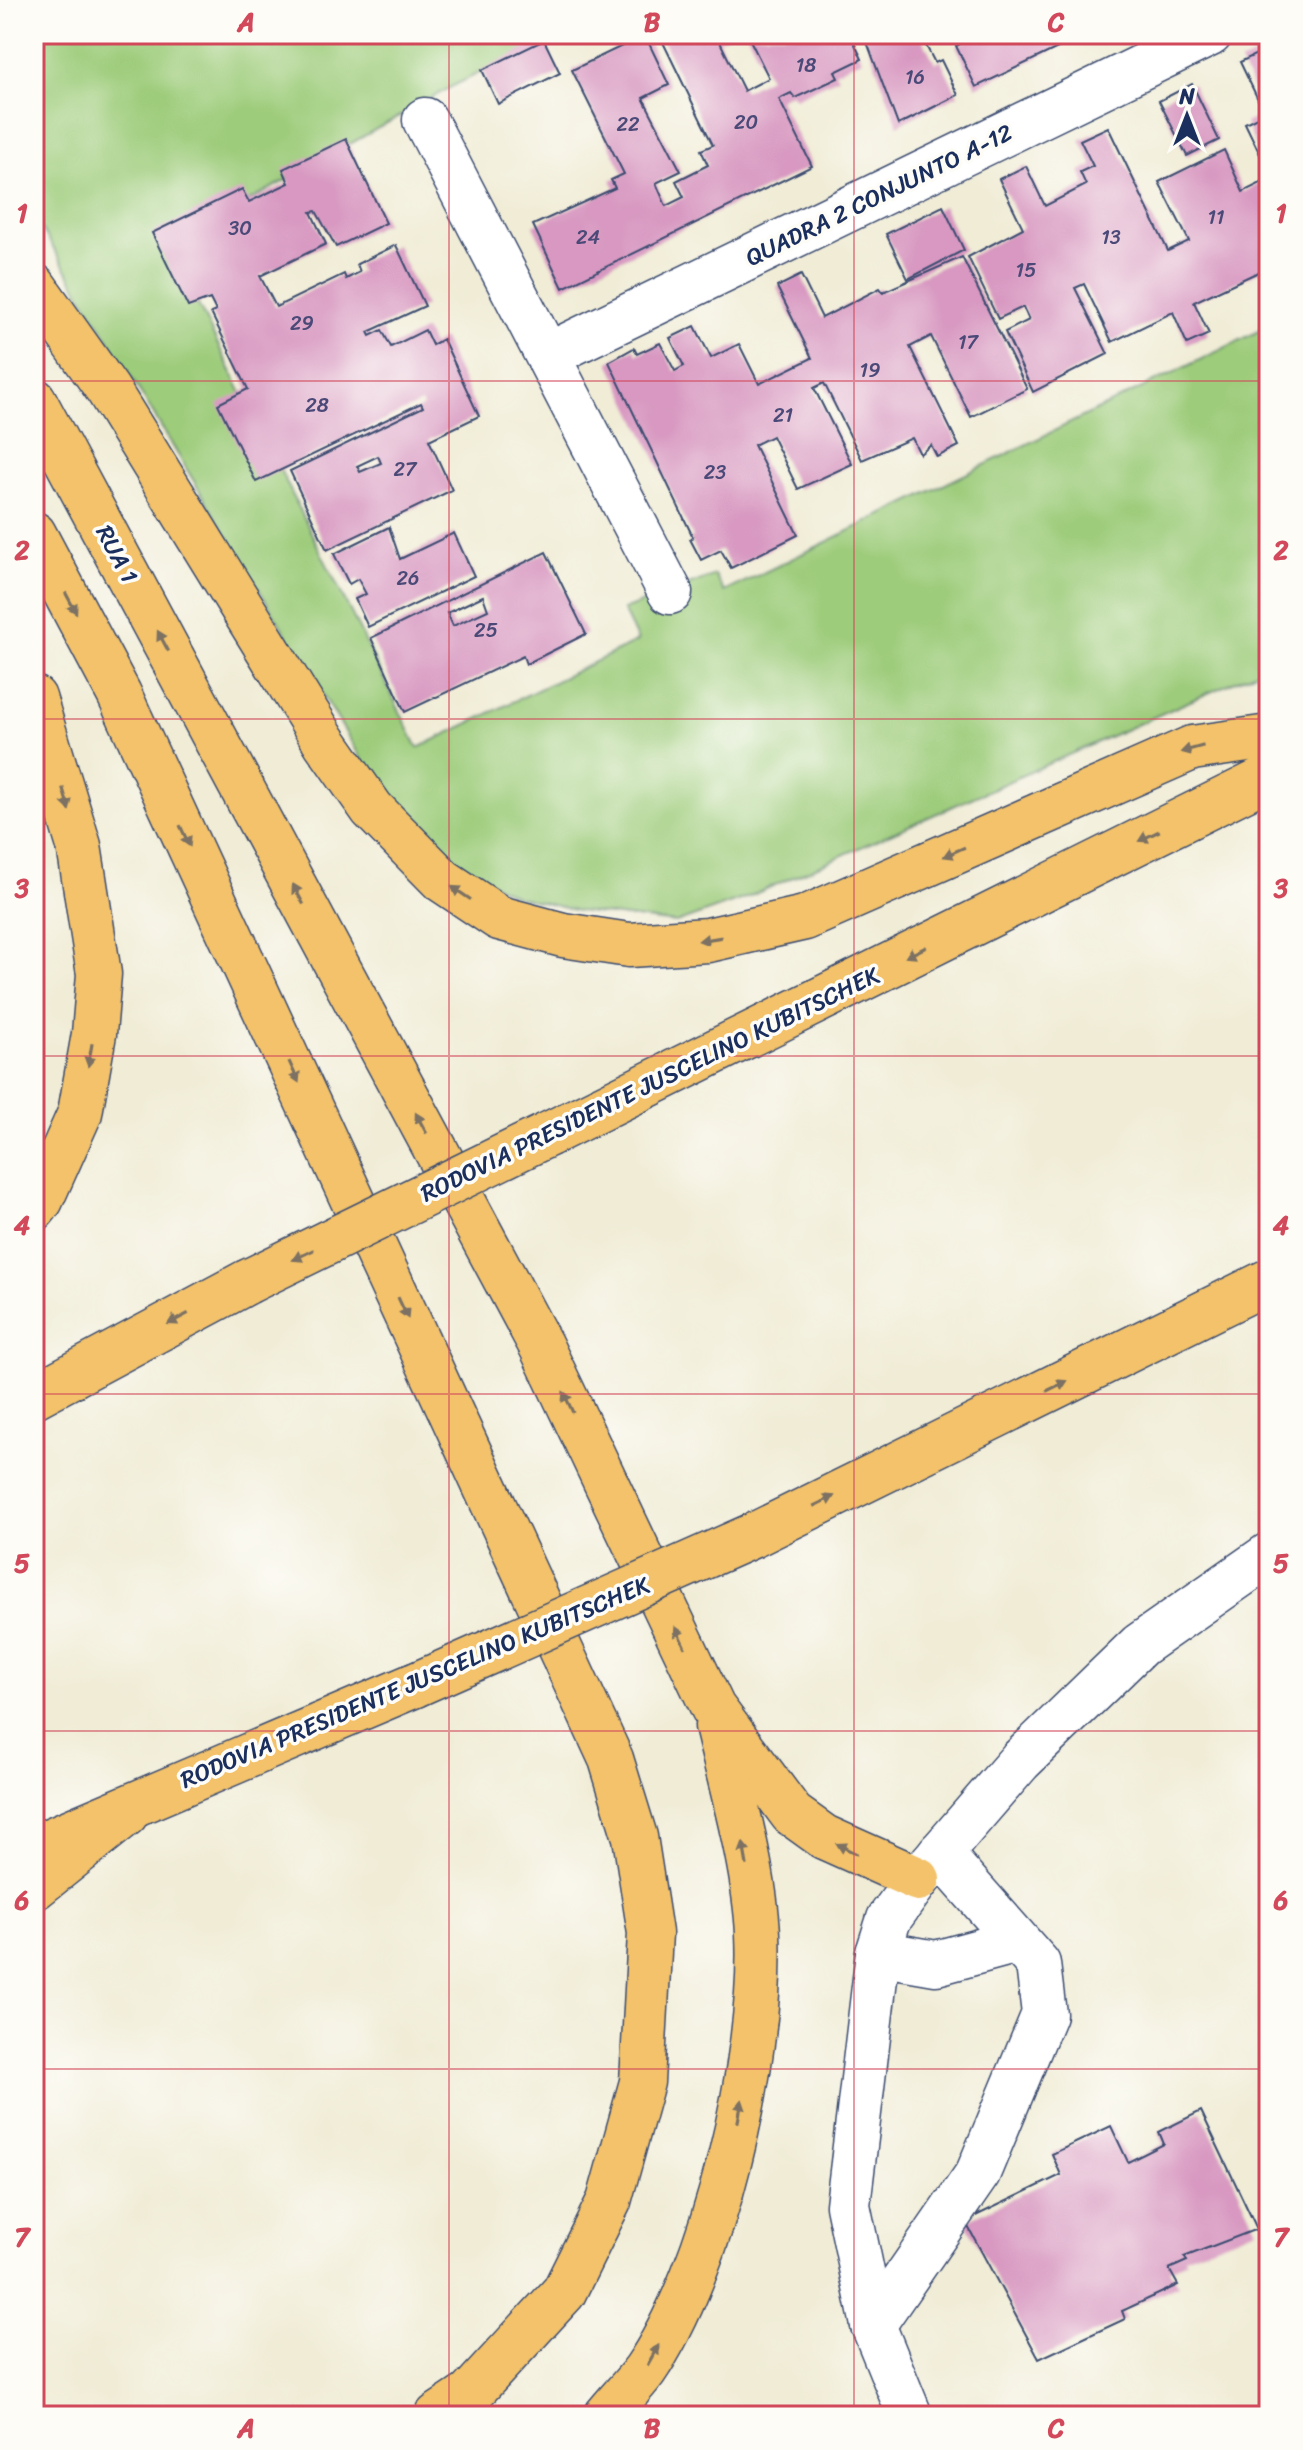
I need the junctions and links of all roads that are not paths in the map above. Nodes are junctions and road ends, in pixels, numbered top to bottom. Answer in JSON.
{"nodes":[{"id":1,"x":1210,"y":34,"type":"edge"},
{"id":2,"x":425,"y":120,"type":"dead end"},
{"id":3,"x":34,"y":286,"type":"edge"},
{"id":4,"x":548,"y":355,"type":"junction"},
{"id":5,"x":34,"y":400,"type":"edge"},
{"id":6,"x":34,"y":534,"type":"edge"},
{"id":7,"x":670,"y":592,"type":"dead end"},
{"id":8,"x":34,"y":698,"type":"edge"},
{"id":9,"x":1269,"y":737,"type":"edge"},
{"id":10,"x":1269,"y":777,"type":"edge"},
{"id":11,"x":34,"y":1209,"type":"edge"},
{"id":12,"x":1269,"y":1281,"type":"edge"},
{"id":13,"x":34,"y":1396,"type":"edge"},
{"id":14,"x":1269,"y":1555,"type":"edge"},
{"id":15,"x":713,"y":1708,"type":"junction"},
{"id":16,"x":144,"y":1799,"type":"junction"},
{"id":17,"x":34,"y":1847,"type":"edge"},
{"id":18,"x":929,"y":1866,"type":"junction"},
{"id":19,"x":34,"y":1888,"type":"edge"},
{"id":20,"x":1017,"y":1941,"type":"junction"},
{"id":21,"x":878,"y":1953,"type":"junction"},
{"id":22,"x":873,"y":2325,"type":"junction"},
{"id":23,"x":437,"y":2416,"type":"edge"},
{"id":24,"x":606,"y":2416,"type":"edge"},
{"id":25,"x":910,"y":2416,"type":"edge"}],
"edges":[{"from":1,"to":4,"type":"street","name":"QUADRA 2 CONJUNTO A-12"},
{"from":2,"to":4,"type":"street"},
{"from":9,"to":3,"type":"main road","one_way":true},
{"from":4,"to":7,"type":"street"},
{"from":15,"to":5,"type":"main road","name":"RUA 1","one_way":true},
{"from":6,"to":23,"type":"main road","one_way":true},
{"from":8,"to":11,"type":"main road","one_way":true},
{"from":10,"to":13,"type":"main road","name":"RODOVIA PRESIDENTE JUSCELINO KUBITSCHEK","one_way":true,"bridge":true},
{"from":16,"to":12,"type":"main road","name":"RODOVIA PRESIDENTE JUSCELINO KUBITSCHEK","one_way":true,"bridge":true},
{"from":14,"to":18,"type":"street"},
{"from":18,"to":15,"type":"main road","one_way":true},
{"from":24,"to":15,"type":"main road","one_way":true},
{"from":16,"to":17,"type":"main road","name":"RODOVIA PRESIDENTE JUSCELINO KUBITSCHEK"},
{"from":16,"to":19,"type":"main road"},
{"from":18,"to":20,"type":"street"},
{"from":18,"to":21,"type":"street"},
{"from":20,"to":21,"type":"street"},
{"from":20,"to":22,"type":"street"},
{"from":21,"to":22,"type":"street"},
{"from":22,"to":25,"type":"street"}]}
